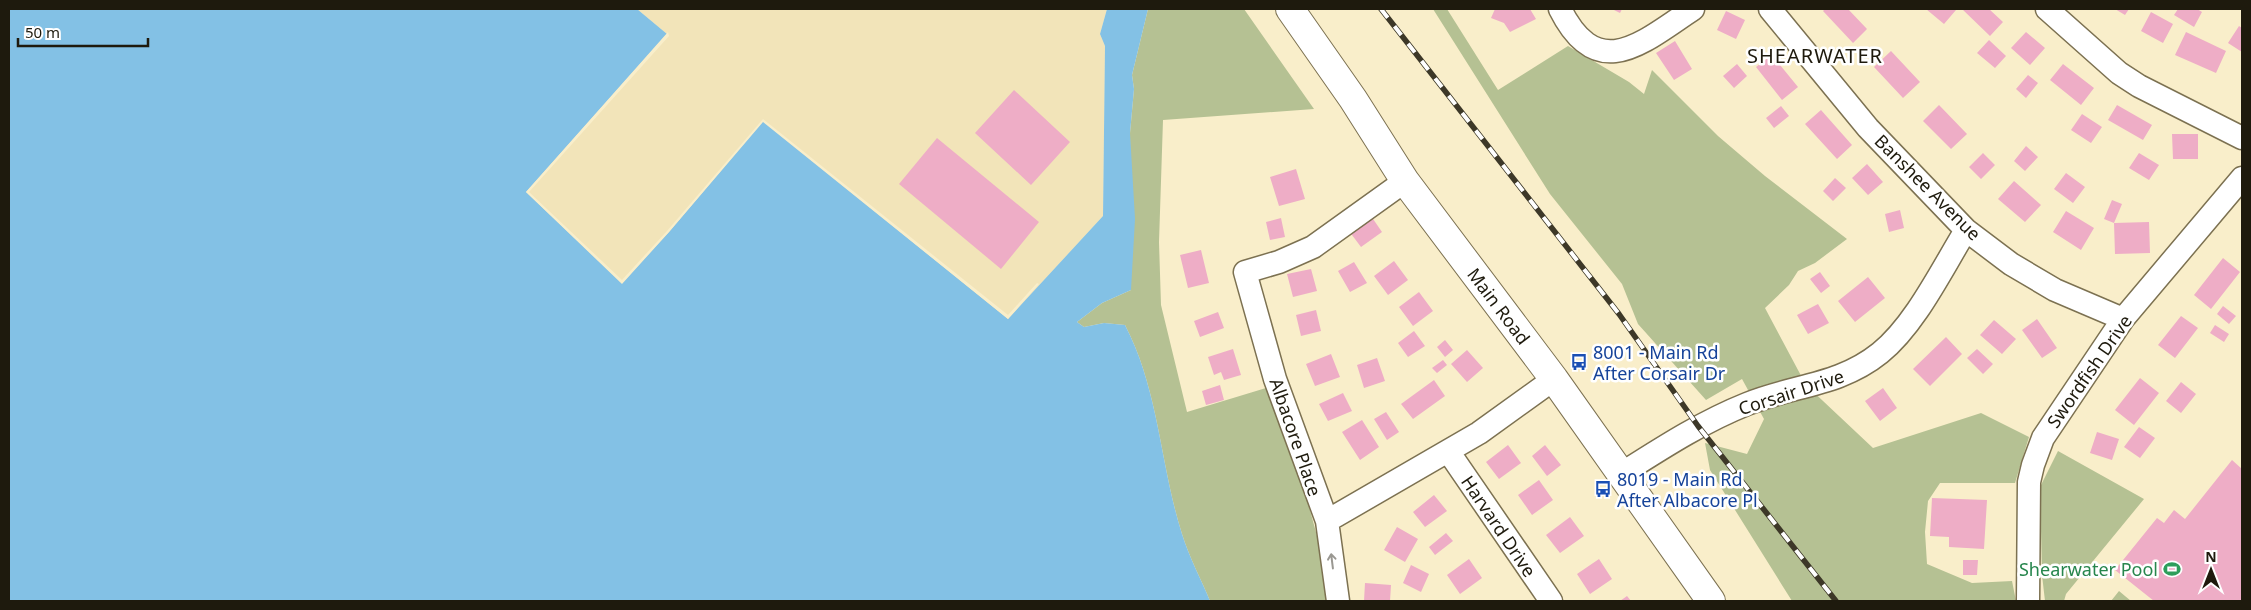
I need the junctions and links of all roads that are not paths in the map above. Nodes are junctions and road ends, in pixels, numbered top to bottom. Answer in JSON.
{"nodes":[{"id":1,"x":1290,"y":9,"type":"edge"},
{"id":2,"x":1560,"y":9,"type":"edge"},
{"id":3,"x":1693,"y":9,"type":"edge"},
{"id":4,"x":1770,"y":9,"type":"edge"},
{"id":5,"x":2047,"y":9,"type":"edge"},
{"id":6,"x":2242,"y":138,"type":"edge"},
{"id":7,"x":2242,"y":179,"type":"edge"},
{"id":8,"x":1405,"y":181,"type":"junction"},
{"id":9,"x":1966,"y":230,"type":"junction"},
{"id":10,"x":2123,"y":319,"type":"junction"},
{"id":11,"x":1554,"y":379,"type":"junction"},
{"id":12,"x":1448,"y":451,"type":"junction"},
{"id":13,"x":1622,"y":474,"type":"junction"},
{"id":14,"x":1327,"y":521,"type":"junction"},
{"id":15,"x":1338,"y":601,"type":"edge"},
{"id":16,"x":1551,"y":601,"type":"edge"},
{"id":17,"x":1712,"y":601,"type":"edge"},
{"id":18,"x":2028,"y":601,"type":"edge"}],
"edges":[{"from":1,"to":8,"type":"main road","name":"Main Road"},
{"from":2,"to":3,"type":"street"},
{"from":4,"to":9,"type":"street","name":"Banshee Avenue"},
{"from":5,"to":6,"type":"street"},
{"from":7,"to":10,"type":"street","name":"Swordfish Drive"},
{"from":8,"to":11,"type":"main road","name":"Main Road"},
{"from":8,"to":14,"type":"street","name":"Albacore Place"},
{"from":9,"to":10,"type":"street","name":"Banshee Avenue"},
{"from":9,"to":13,"type":"street","name":"Corsair Drive"},
{"from":10,"to":18,"type":"street","name":"Swordfish Drive"},
{"from":11,"to":12,"type":"street","name":"Albacore Place"},
{"from":11,"to":13,"type":"main road","name":"Main Road"},
{"from":12,"to":14,"type":"street","name":"Albacore Place"},
{"from":12,"to":16,"type":"street","name":"Harvard Drive"},
{"from":13,"to":17,"type":"main road","name":"Main Road"},
{"from":15,"to":14,"type":"street","one_way":true}]}
